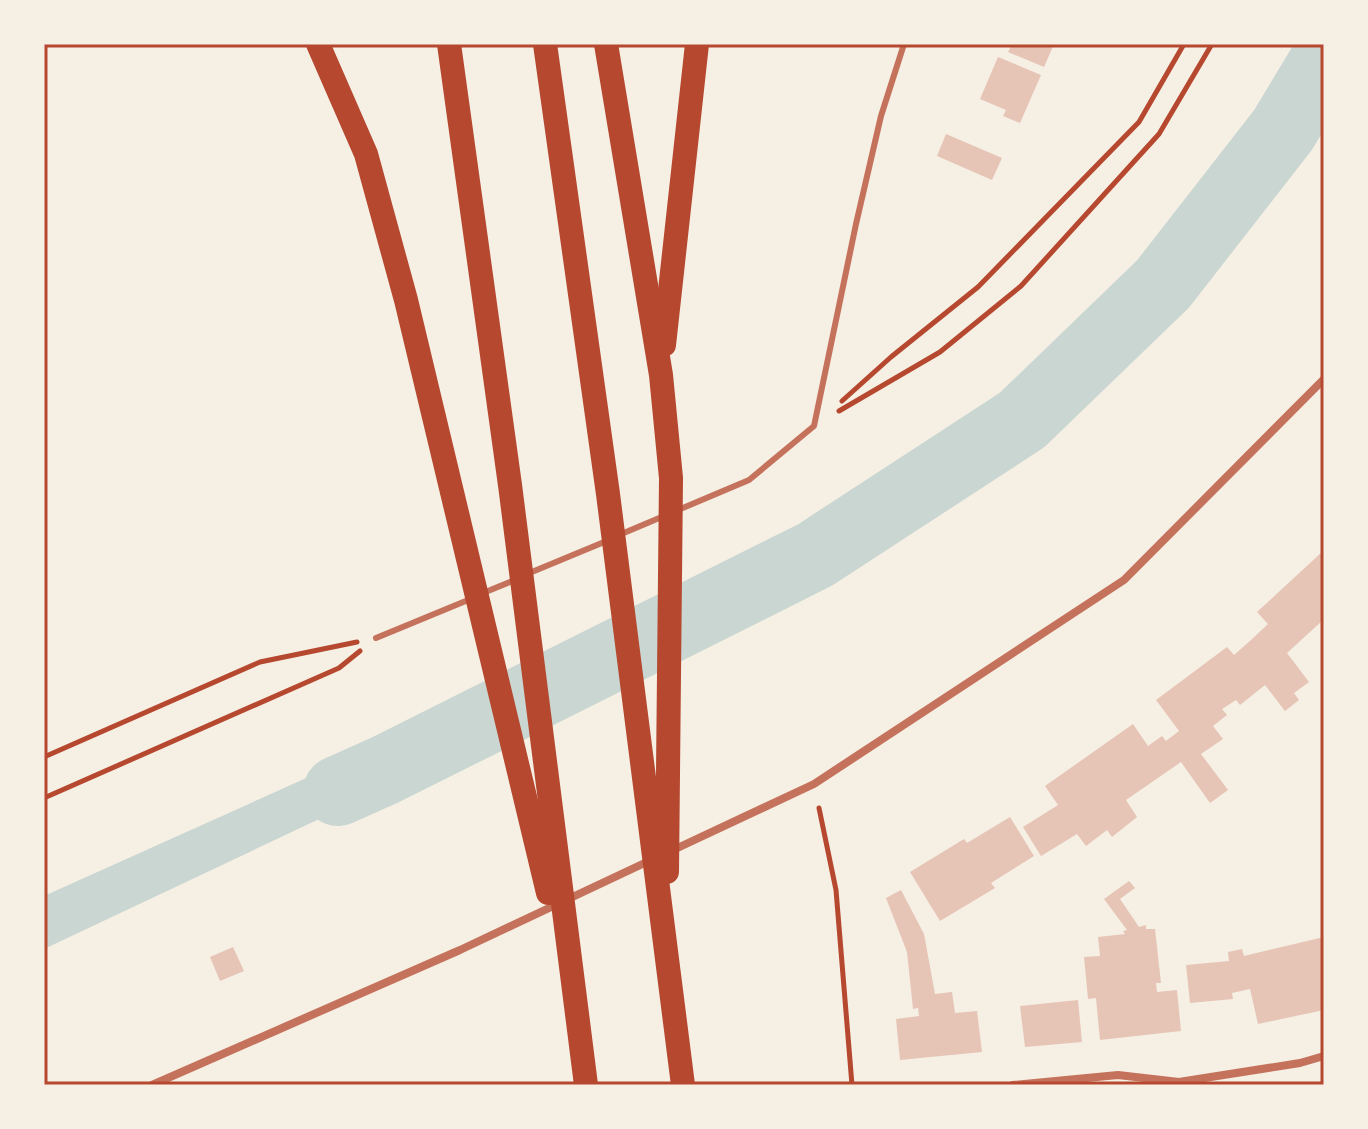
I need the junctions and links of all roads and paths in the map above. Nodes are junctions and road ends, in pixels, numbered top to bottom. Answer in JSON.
{"nodes":[{"id":1,"x":318,"y":44,"type":"edge"},
{"id":2,"x":449,"y":44,"type":"edge"},
{"id":3,"x":545,"y":44,"type":"edge"},
{"id":4,"x":606,"y":44,"type":"edge"},
{"id":5,"x":697,"y":44,"type":"edge"},
{"id":6,"x":904,"y":44,"type":"edge"},
{"id":7,"x":1184,"y":44,"type":"edge"},
{"id":8,"x":1212,"y":44,"type":"edge"},
{"id":9,"x":661,"y":375,"type":"junction"},
{"id":10,"x":1324,"y":379,"type":"edge"},
{"id":11,"x":814,"y":426,"type":"junction"},
{"id":12,"x":376,"y":638,"type":"junction"},
{"id":13,"x":44,"y":757,"type":"edge"},
{"id":14,"x":814,"y":784,"type":"junction"},
{"id":15,"x":44,"y":798,"type":"edge"},
{"id":16,"x":667,"y":967,"type":"junction"},
{"id":17,"x":576,"y":1008,"type":"junction"},
{"id":18,"x":1324,"y":1056,"type":"edge"},
{"id":19,"x":1178,"y":1084,"type":"edge"},
{"id":20,"x":152,"y":1085,"type":"edge"},
{"id":21,"x":586,"y":1085,"type":"edge"},
{"id":22,"x":683,"y":1085,"type":"edge"},
{"id":23,"x":852,"y":1085,"type":"edge"},
{"id":24,"x":1013,"y":1085,"type":"edge"}],
"edges":[{"from":1,"to":17,"type":"highway"},
{"from":2,"to":17,"type":"highway"},
{"from":3,"to":16,"type":"highway"},
{"from":4,"to":9,"type":"highway"},
{"from":5,"to":9,"type":"highway"},
{"from":6,"to":11,"type":"lane"},
{"from":7,"to":11,"type":"path"},
{"from":8,"to":11,"type":"path"},
{"from":9,"to":16,"type":"highway"},
{"from":10,"to":14,"type":"street"},
{"from":11,"to":12,"type":"lane"},
{"from":12,"to":13,"type":"path"},
{"from":12,"to":15,"type":"path"},
{"from":14,"to":20,"type":"street"},
{"from":14,"to":23,"type":"path"},
{"from":16,"to":22,"type":"highway"},
{"from":17,"to":21,"type":"highway"},
{"from":18,"to":19,"type":"street"},
{"from":19,"to":24,"type":"street"}]}
